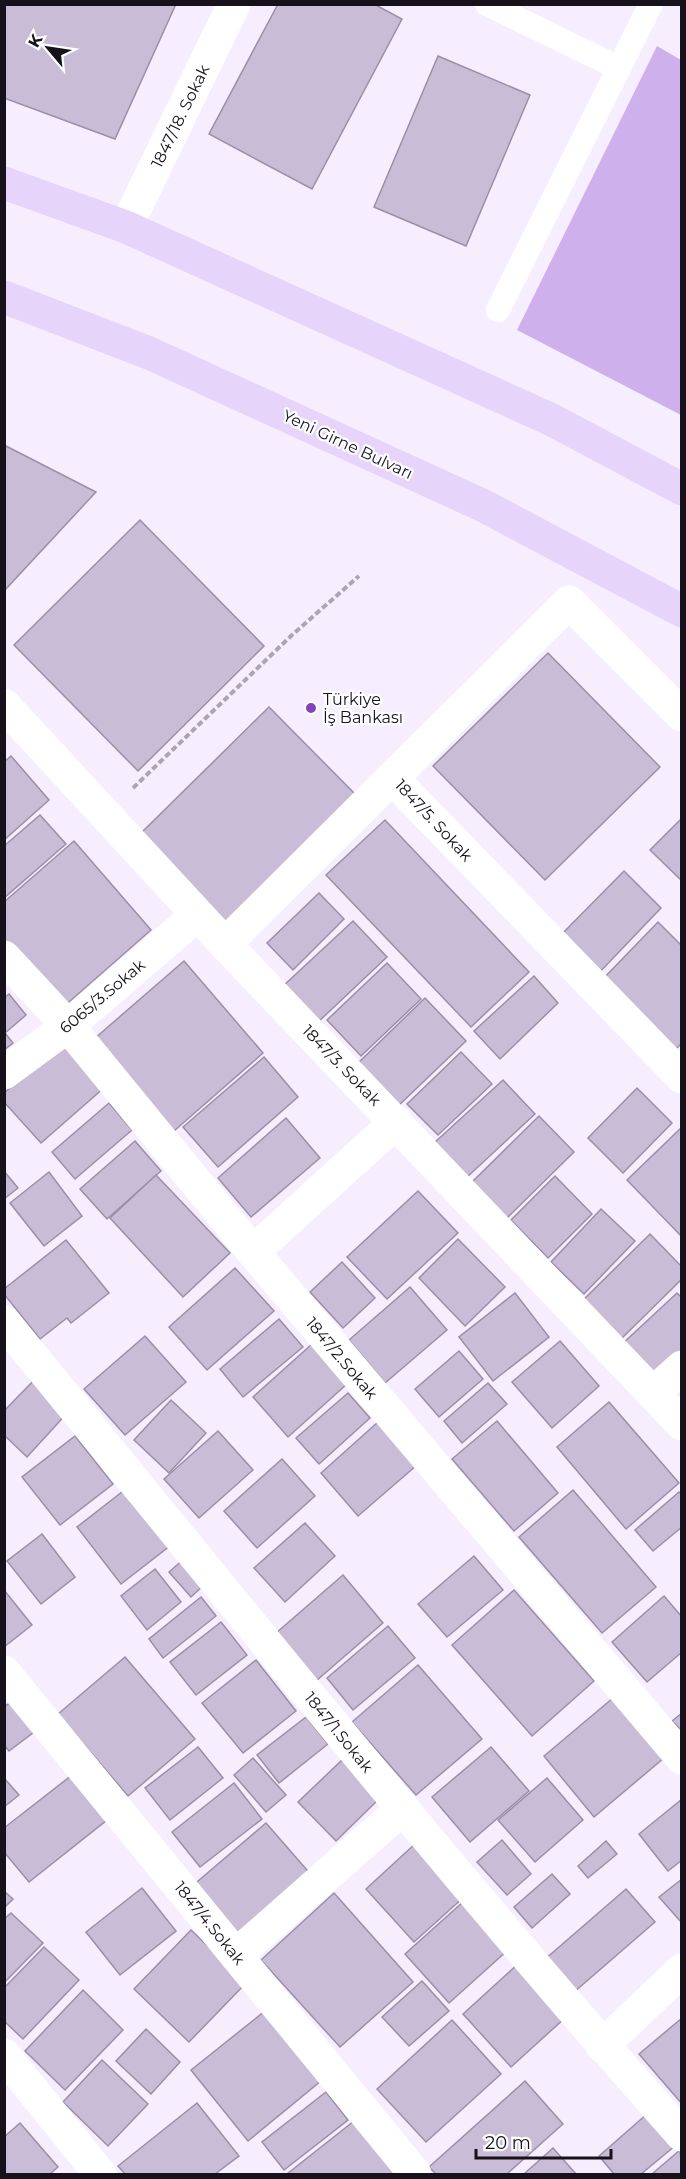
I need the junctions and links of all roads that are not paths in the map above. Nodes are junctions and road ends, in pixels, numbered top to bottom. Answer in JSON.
{"nodes":[{"id":1,"x":234,"y":4,"type":"edge"},
{"id":2,"x":487,"y":4,"type":"edge"},
{"id":3,"x":651,"y":4,"type":"edge"},
{"id":4,"x":619,"y":68,"type":"junction"},
{"id":5,"x":4,"y":183,"type":"edge"},
{"id":6,"x":126,"y":227,"type":"junction"},
{"id":7,"x":4,"y":297,"type":"edge"},
{"id":8,"x":498,"y":310,"type":"dead end"},
{"id":9,"x":681,"y":489,"type":"edge"},
{"id":10,"x":681,"y":611,"type":"edge"},
{"id":11,"x":4,"y":705,"type":"edge"},
{"id":12,"x":681,"y":715,"type":"edge"},
{"id":13,"x":392,"y":778,"type":"junction"},
{"id":14,"x":197,"y":915,"type":"junction"},
{"id":15,"x":225,"y":944,"type":"junction"},
{"id":16,"x":4,"y":957,"type":"edge"},
{"id":17,"x":68,"y":1026,"type":"junction"},
{"id":18,"x":4,"y":1074,"type":"edge"},
{"id":19,"x":681,"y":1077,"type":"edge"},
{"id":20,"x":396,"y":1122,"type":"junction"},
{"id":21,"x":253,"y":1252,"type":"junction"},
{"id":22,"x":4,"y":1322,"type":"edge"},
{"id":23,"x":681,"y":1367,"type":"edge"},
{"id":24,"x":653,"y":1393,"type":"junction"},
{"id":25,"x":681,"y":1424,"type":"edge"},
{"id":26,"x":4,"y":1672,"type":"edge"},
{"id":27,"x":681,"y":1758,"type":"edge"},
{"id":28,"x":403,"y":1809,"type":"junction"},
{"id":29,"x":236,"y":1955,"type":"junction"},
{"id":30,"x":681,"y":1970,"type":"edge"},
{"id":31,"x":602,"y":2046,"type":"junction"},
{"id":32,"x":4,"y":2055,"type":"edge"},
{"id":33,"x":681,"y":2135,"type":"edge"},
{"id":34,"x":100,"y":2175,"type":"edge"},
{"id":35,"x":415,"y":2175,"type":"edge"}],
"edges":[{"from":1,"to":6,"type":"street","name":"1847/18. Sokak"},
{"from":2,"to":4,"type":"lane"},
{"from":3,"to":4,"type":"lane"},
{"from":4,"to":8,"type":"lane"},
{"from":5,"to":6,"type":"main road"},
{"from":6,"to":9,"type":"main road"},
{"from":7,"to":10,"type":"main road","name":"Yeni Girne Bulvarı"},
{"from":11,"to":14,"type":"street","name":"1847/3. Sokak"},
{"from":12,"to":13,"type":"street","name":"1847/5. Sokak"},
{"from":13,"to":15,"type":"street"},
{"from":13,"to":19,"type":"street","name":"1847/5. Sokak"},
{"from":14,"to":15,"type":"street","name":"1847/3. Sokak"},
{"from":14,"to":17,"type":"street","name":"6065/3.Sokak"},
{"from":15,"to":20,"type":"street","name":"1847/3. Sokak"},
{"from":16,"to":17,"type":"street","name":"1847/2.Sokak"},
{"from":17,"to":18,"type":"street","name":"6065/3.Sokak"},
{"from":17,"to":21,"type":"street","name":"1847/2.Sokak"},
{"from":20,"to":21,"type":"street"},
{"from":20,"to":24,"type":"street","name":"1847/3. Sokak"},
{"from":21,"to":27,"type":"street","name":"1847/2.Sokak"},
{"from":22,"to":28,"type":"street","name":"1847/1.Sokak"},
{"from":23,"to":24,"type":"street"},
{"from":24,"to":25,"type":"street","name":"1847/3. Sokak"},
{"from":26,"to":29,"type":"street","name":"1847/4.Sokak"},
{"from":28,"to":29,"type":"street"},
{"from":28,"to":31,"type":"street","name":"1847/1.Sokak"},
{"from":29,"to":35,"type":"street","name":"1847/4.Sokak"},
{"from":30,"to":31,"type":"street"},
{"from":31,"to":33,"type":"street","name":"1847/1.Sokak"},
{"from":32,"to":34,"type":"street"}]}
